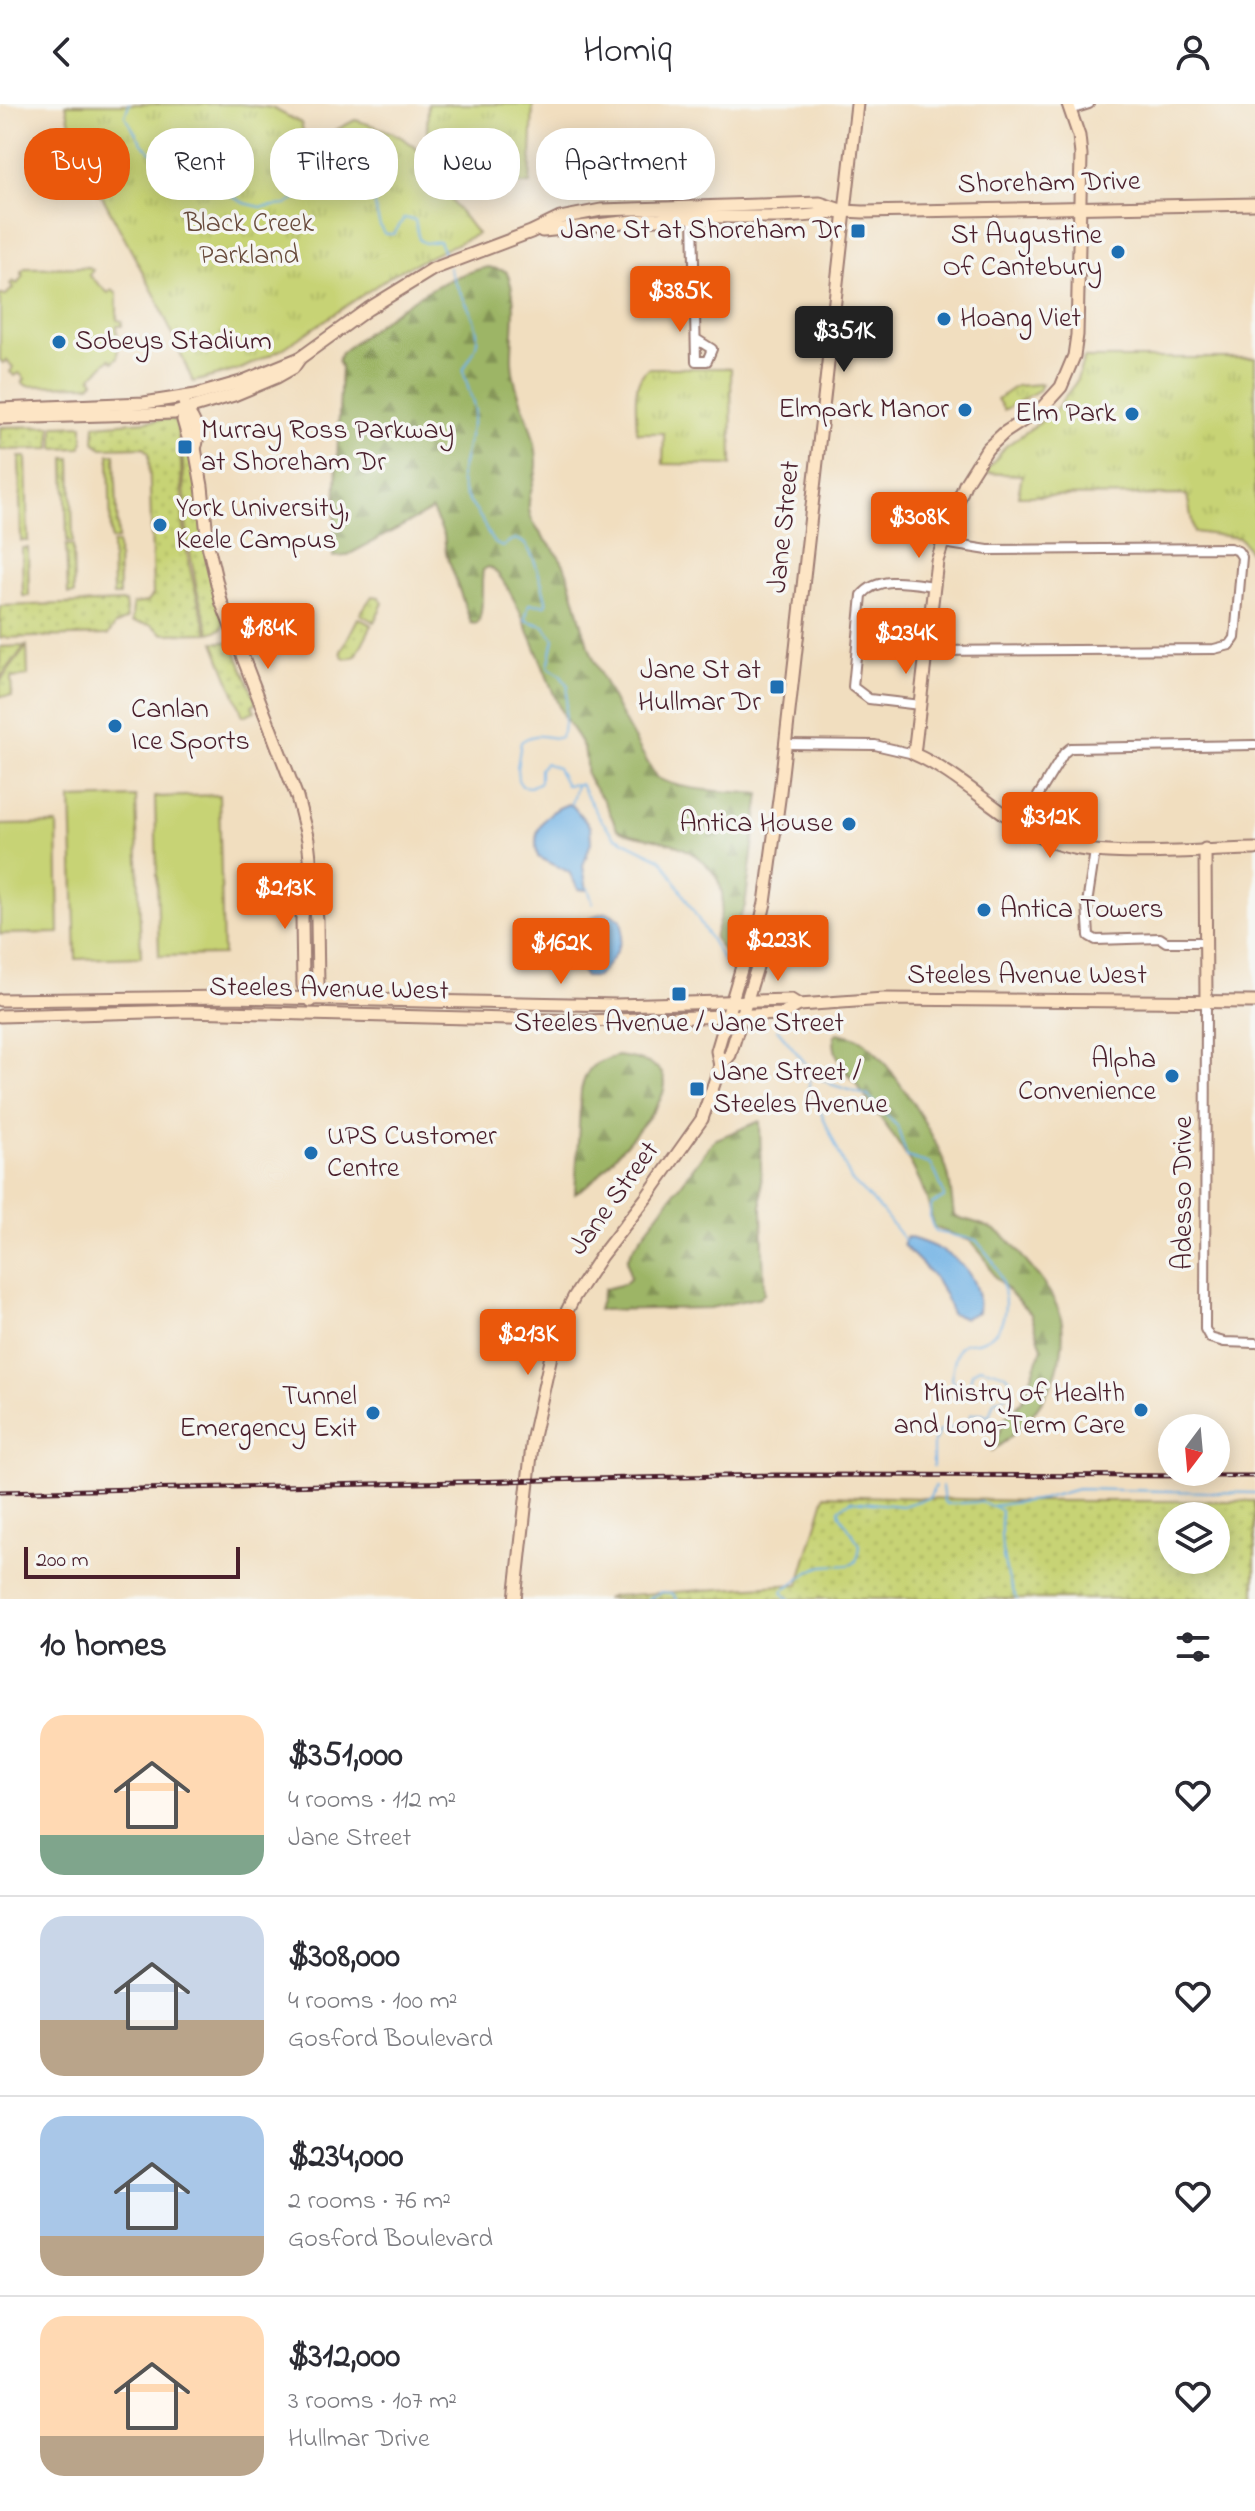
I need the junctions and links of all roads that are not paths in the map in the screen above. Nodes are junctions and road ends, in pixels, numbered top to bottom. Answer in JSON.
{"nodes":[{"id":1,"x":857,"y":104,"type":"edge"},
{"id":2,"x":1089,"y":104,"type":"edge"},
{"id":3,"x":1069,"y":107,"type":"edge"},
{"id":4,"x":1255,"y":204,"type":"edge"},
{"id":5,"x":1079,"y":206,"type":"junction"},
{"id":6,"x":693,"y":211,"type":"junction"},
{"id":7,"x":844,"y":211,"type":"junction"},
{"id":8,"x":696,"y":339,"type":"dead end"},
{"id":9,"x":184,"y":404,"type":"junction"},
{"id":10,"x":0,"y":409,"type":"edge"},
{"id":11,"x":0,"y":418,"type":"edge"},
{"id":12,"x":943,"y":543,"type":"junction"},
{"id":13,"x":934,"y":586,"type":"junction"},
{"id":14,"x":927,"y":651,"type":"junction"},
{"id":15,"x":920,"y":705,"type":"junction"},
{"id":16,"x":786,"y":744,"type":"junction"},
{"id":17,"x":1255,"y":745,"type":"edge"},
{"id":18,"x":914,"y":754,"type":"junction"},
{"id":19,"x":1021,"y":824,"type":"junction"},
{"id":20,"x":1205,"y":849,"type":"junction"},
{"id":21,"x":1255,"y":849,"type":"edge"},
{"id":22,"x":1095,"y":851,"type":"junction"},
{"id":23,"x":1206,"y":942,"type":"junction"},
{"id":24,"x":753,"y":955,"type":"junction"},
{"id":25,"x":310,"y":999,"type":"junction"},
{"id":26,"x":0,"y":1000,"type":"edge"},
{"id":27,"x":461,"y":1001,"type":"junction"},
{"id":28,"x":1206,"y":1001,"type":"junction"},
{"id":29,"x":732,"y":1002,"type":"junction"},
{"id":30,"x":746,"y":1002,"type":"junction"},
{"id":31,"x":1255,"y":1002,"type":"edge"},
{"id":32,"x":799,"y":1005,"type":"junction"},
{"id":33,"x":313,"y":1014,"type":"junction"},
{"id":34,"x":0,"y":1016,"type":"edge"},
{"id":35,"x":728,"y":1016,"type":"junction"},
{"id":36,"x":742,"y":1016,"type":"junction"},
{"id":37,"x":460,"y":1017,"type":"junction"},
{"id":38,"x":720,"y":1066,"type":"junction"},
{"id":39,"x":1255,"y":1343,"type":"edge"},
{"id":40,"x":515,"y":1599,"type":"edge"}],
"edges":[{"from":1,"to":7,"type":"main road","name":"Jane Street"},
{"from":2,"to":3,"type":"street"},
{"from":3,"to":5,"type":"main road"},
{"from":4,"to":5,"type":"main road","name":"Shoreham Drive"},
{"from":5,"to":7,"type":"main road","name":"Shoreham Drive"},
{"from":5,"to":12,"type":"main road"},
{"from":6,"to":7,"type":"main road","name":"Shoreham Drive"},
{"from":6,"to":8,"type":"street"},
{"from":6,"to":9,"type":"main road","name":"Shoreham Drive"},
{"from":7,"to":16,"type":"main road","name":"Jane Street"},
{"from":9,"to":10,"type":"main road","name":"Shoreham Drive"},
{"from":9,"to":11,"type":"main road","name":"Shoreham Drive"},
{"from":9,"to":25,"type":"main road"},
{"from":12,"to":13,"type":"main road"},
{"from":12,"to":14,"type":"street"},
{"from":13,"to":14,"type":"main road"},
{"from":13,"to":15,"type":"street"},
{"from":14,"to":15,"type":"main road"},
{"from":15,"to":18,"type":"main road"},
{"from":16,"to":18,"type":"street"},
{"from":16,"to":24,"type":"main road","name":"Jane Street"},
{"from":17,"to":19,"type":"street"},
{"from":18,"to":19,"type":"main road"},
{"from":19,"to":22,"type":"main road"},
{"from":20,"to":21,"type":"main road"},
{"from":20,"to":22,"type":"main road"},
{"from":20,"to":23,"type":"main road"},
{"from":22,"to":23,"type":"street"},
{"from":23,"to":28,"type":"main road"},
{"from":24,"to":29,"type":"main road","name":"Jane Street"},
{"from":24,"to":30,"type":"main road","name":"Jane Street"},
{"from":25,"to":26,"type":"main road","name":"Steeles Avenue West"},
{"from":25,"to":27,"type":"main road","name":"Steeles Avenue West"},
{"from":25,"to":33,"type":"main road"},
{"from":27,"to":29,"type":"main road","name":"Steeles Avenue West"},
{"from":27,"to":37,"type":"main road"},
{"from":28,"to":31,"type":"main road","name":"Steeles Avenue West"},
{"from":28,"to":32,"type":"main road","name":"Steeles Avenue West"},
{"from":28,"to":39,"type":"street","name":"Adesso Drive"},
{"from":29,"to":30,"type":"main road","name":"Steeles Avenue West"},
{"from":29,"to":35,"type":"main road","name":"Jane Street"},
{"from":30,"to":32,"type":"main road","name":"Steeles Avenue West"},
{"from":30,"to":36,"type":"main road","name":"Jane Street"},
{"from":32,"to":36,"type":"main road","name":"Steeles Avenue West"},
{"from":33,"to":34,"type":"main road","name":"Steeles Avenue West"},
{"from":33,"to":37,"type":"main road","name":"Steeles Avenue West"},
{"from":35,"to":36,"type":"main road","name":"Steeles Avenue West"},
{"from":35,"to":37,"type":"main road","name":"Steeles Avenue West"},
{"from":35,"to":38,"type":"main road","name":"Jane Street"},
{"from":36,"to":38,"type":"main road","name":"Jane Street"},
{"from":38,"to":40,"type":"main road","name":"Jane Street"}]}
